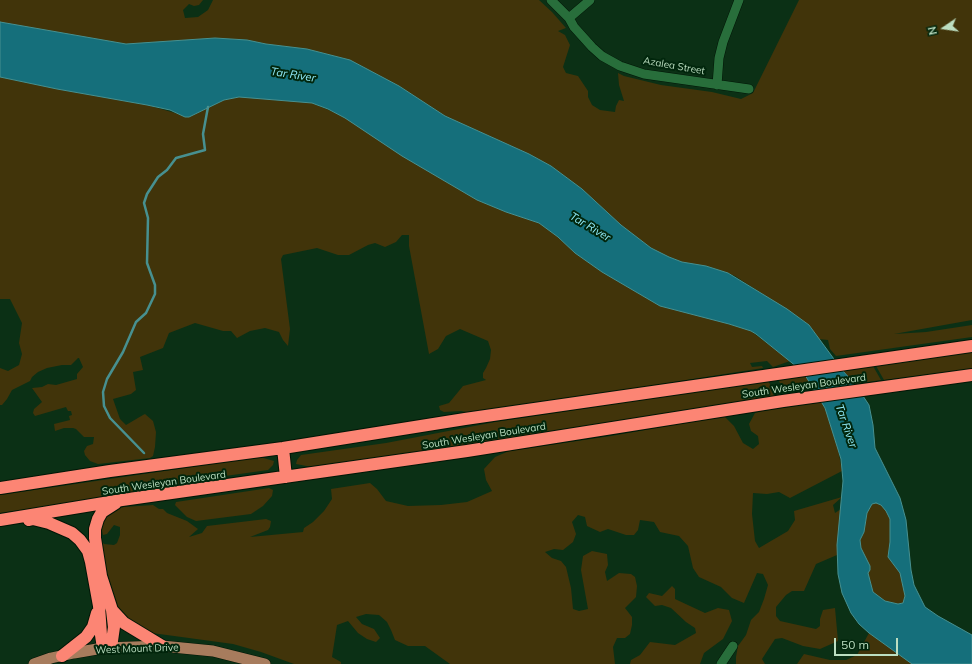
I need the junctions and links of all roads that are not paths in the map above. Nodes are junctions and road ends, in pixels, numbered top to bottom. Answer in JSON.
{"nodes":[{"id":1,"x":551,"y":0,"type":"edge"},
{"id":2,"x":590,"y":0,"type":"edge"},
{"id":3,"x":739,"y":0,"type":"edge"},
{"id":4,"x":569,"y":18,"type":"junction"},
{"id":5,"x":717,"y":85,"type":"junction"},
{"id":6,"x":749,"y":89,"type":"dead end"},
{"id":7,"x":972,"y":346,"type":"edge"},
{"id":8,"x":972,"y":375,"type":"edge"},
{"id":9,"x":283,"y":448,"type":"junction"},
{"id":10,"x":286,"y":477,"type":"junction"},
{"id":11,"x":0,"y":480,"type":"edge"},
{"id":12,"x":18,"y":485,"type":"junction"},
{"id":13,"x":0,"y":488,"type":"edge"},
{"id":14,"x":122,"y":500,"type":"junction"},
{"id":15,"x":0,"y":520,"type":"edge"},
{"id":16,"x":0,"y":525,"type":"edge"},
{"id":17,"x":99,"y":606,"type":"junction"},
{"id":18,"x":112,"y":610,"type":"junction"},
{"id":19,"x":162,"y":646,"type":"junction"},
{"id":20,"x":733,"y":646,"type":"dead end"},
{"id":21,"x":107,"y":648,"type":"junction"},
{"id":22,"x":62,"y":656,"type":"junction"},
{"id":23,"x":34,"y":664,"type":"edge"},
{"id":24,"x":265,"y":664,"type":"edge"},
{"id":25,"x":721,"y":664,"type":"edge"}],
"edges":[{"from":1,"to":4,"type":"street","name":"Azalea Street"},
{"from":2,"to":4,"type":"street"},
{"from":3,"to":5,"type":"street"},
{"from":4,"to":5,"type":"street","name":"Azalea Street"},
{"from":5,"to":6,"type":"street","name":"Azalea Street"},
{"from":7,"to":9,"type":"highway","name":"South Wesleyan Boulevard"},
{"from":8,"to":10,"type":"highway","name":"South Wesleyan Boulevard"},
{"from":9,"to":10,"type":"highway"},
{"from":9,"to":12,"type":"highway","name":"South Wesleyan Boulevard"},
{"from":10,"to":14,"type":"highway","name":"South Wesleyan Boulevard"},
{"from":11,"to":12,"type":"highway"},
{"from":12,"to":13,"type":"highway","name":"South Wesleyan Boulevard"},
{"from":14,"to":15,"type":"highway","name":"South Wesleyan Boulevard"},
{"from":14,"to":18,"type":"highway"},
{"from":16,"to":17,"type":"highway"},
{"from":17,"to":21,"type":"highway"},
{"from":17,"to":22,"type":"highway"},
{"from":18,"to":19,"type":"highway"},
{"from":18,"to":21,"type":"highway"},
{"from":19,"to":21,"type":"main road","name":"West Mount Drive"},
{"from":19,"to":24,"type":"main road","name":"West Mount Drive"},
{"from":20,"to":25,"type":"street"},
{"from":21,"to":22,"type":"main road","name":"West Mount Drive"},
{"from":22,"to":23,"type":"main road","name":"West Mount Drive"}]}
